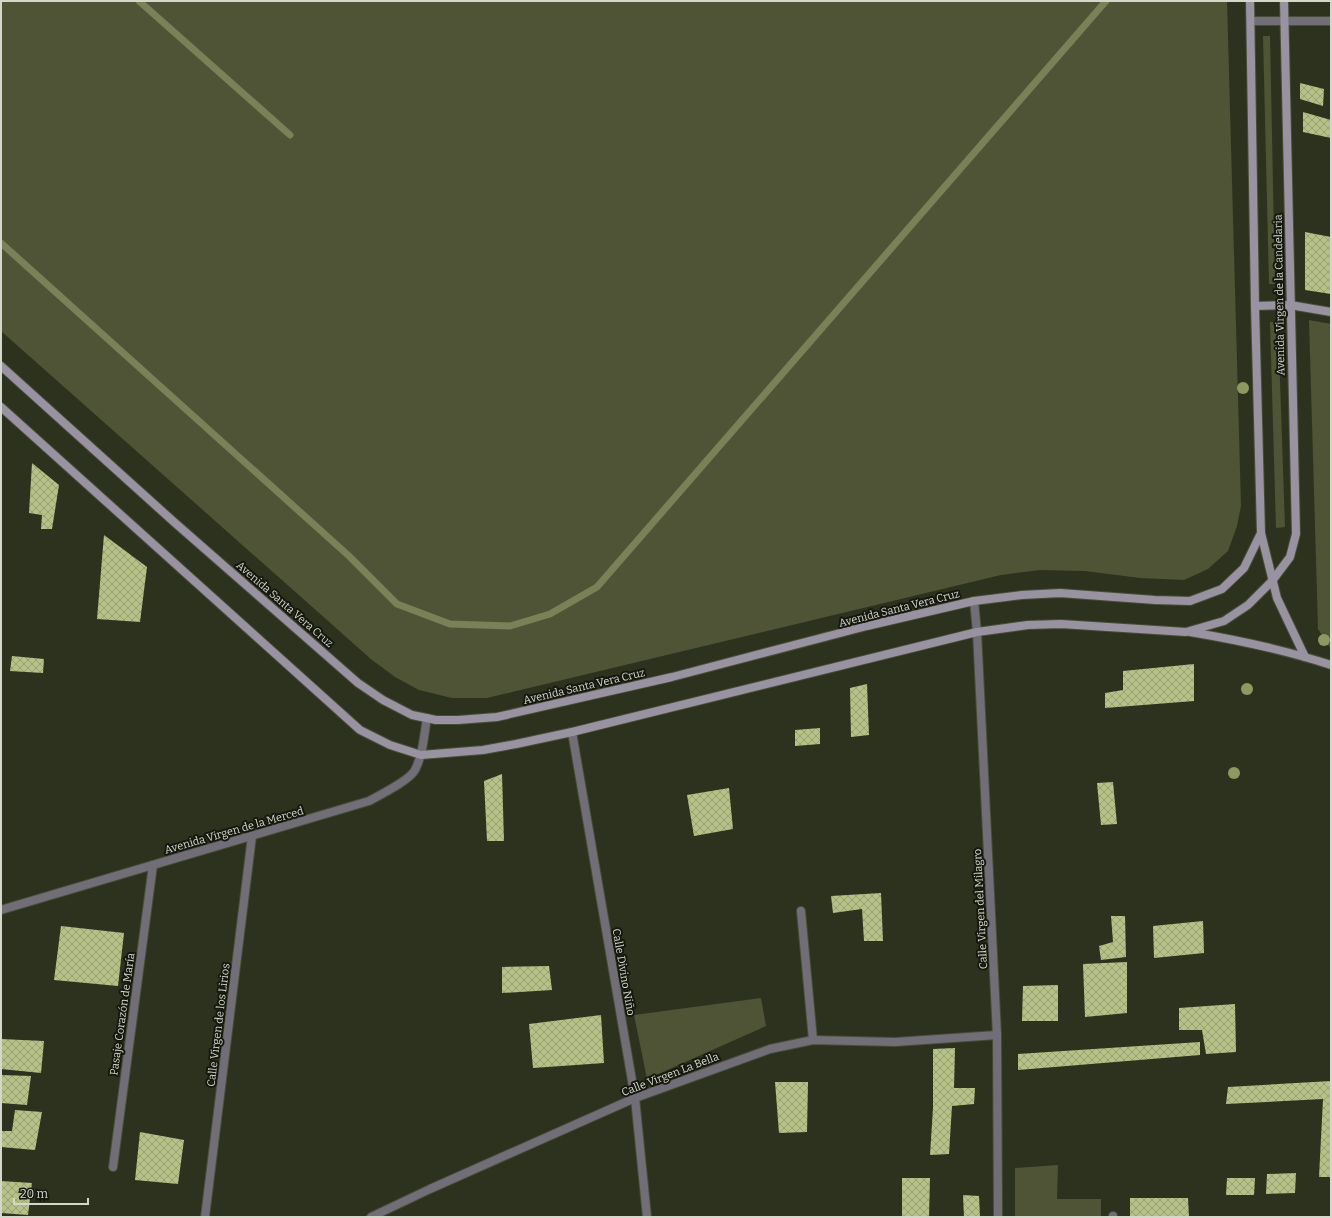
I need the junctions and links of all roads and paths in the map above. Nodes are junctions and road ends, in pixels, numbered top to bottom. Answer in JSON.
{"nodes":[{"id":1,"x":1250,"y":1,"type":"edge"},
{"id":2,"x":1284,"y":1,"type":"edge"},
{"id":3,"x":1285,"y":21,"type":"junction"},
{"id":4,"x":1331,"y":21,"type":"edge"},
{"id":5,"x":1250,"y":22,"type":"junction"},
{"id":6,"x":1290,"y":305,"type":"junction"},
{"id":7,"x":1255,"y":306,"type":"junction"},
{"id":8,"x":1331,"y":312,"type":"edge"},
{"id":9,"x":1,"y":366,"type":"edge"},
{"id":10,"x":1,"y":407,"type":"edge"},
{"id":11,"x":1261,"y":533,"type":"junction"},
{"id":12,"x":1272,"y":581,"type":"junction"},
{"id":13,"x":974,"y":601,"type":"junction"},
{"id":14,"x":977,"y":632,"type":"junction"},
{"id":15,"x":1186,"y":632,"type":"junction"},
{"id":16,"x":1304,"y":657,"type":"junction"},
{"id":17,"x":1331,"y":665,"type":"edge"},
{"id":18,"x":427,"y":718,"type":"junction"},
{"id":19,"x":572,"y":732,"type":"junction"},
{"id":20,"x":420,"y":755,"type":"junction"},
{"id":21,"x":252,"y":836,"type":"junction"},
{"id":22,"x":153,"y":865,"type":"junction"},
{"id":23,"x":1,"y":910,"type":"edge"},
{"id":24,"x":800,"y":911,"type":"dead end"},
{"id":25,"x":997,"y":1035,"type":"junction"},
{"id":26,"x":813,"y":1040,"type":"junction"},
{"id":27,"x":635,"y":1098,"type":"junction"},
{"id":28,"x":113,"y":1167,"type":"dead end"},
{"id":29,"x":205,"y":1217,"type":"edge"},
{"id":30,"x":371,"y":1217,"type":"edge"},
{"id":31,"x":646,"y":1217,"type":"edge"},
{"id":32,"x":998,"y":1217,"type":"edge"}],
"edges":[{"from":1,"to":5,"type":"main road"},
{"from":2,"to":3,"type":"main road","name":"Avenida Virgen de la Candelaria"},
{"from":3,"to":4,"type":"street"},
{"from":3,"to":5,"type":"street"},
{"from":3,"to":6,"type":"main road","name":"Avenida Virgen de la Candelaria"},
{"from":5,"to":7,"type":"main road"},
{"from":6,"to":7,"type":"main road"},
{"from":6,"to":8,"type":"main road"},
{"from":6,"to":12,"type":"main road","name":"Avenida Virgen de la Candelaria"},
{"from":7,"to":11,"type":"main road"},
{"from":9,"to":18,"type":"main road","name":"Avenida Santa Vera Cruz"},
{"from":10,"to":20,"type":"main road"},
{"from":11,"to":12,"type":"main road"},
{"from":11,"to":13,"type":"main road","name":"Avenida Santa Vera Cruz"},
{"from":12,"to":15,"type":"main road"},
{"from":12,"to":16,"type":"main road"},
{"from":13,"to":14,"type":"street","name":"Calle Virgen del Milagro"},
{"from":13,"to":18,"type":"main road","name":"Avenida Santa Vera Cruz"},
{"from":14,"to":15,"type":"main road"},
{"from":14,"to":19,"type":"main road"},
{"from":14,"to":25,"type":"street","name":"Calle Virgen del Milagro"},
{"from":15,"to":16,"type":"main road"},
{"from":16,"to":17,"type":"main road"},
{"from":18,"to":20,"type":"street","name":"Avenida Virgen de la Merced"},
{"from":19,"to":20,"type":"main road"},
{"from":19,"to":27,"type":"street","name":"Calle Divino Niño"},
{"from":20,"to":21,"type":"street","name":"Avenida Virgen de la Merced"},
{"from":21,"to":22,"type":"street","name":"Avenida Virgen de la Merced"},
{"from":21,"to":29,"type":"street","name":"Calle Virgen de los Lirios"},
{"from":22,"to":23,"type":"street","name":"Avenida Virgen de la Merced"},
{"from":22,"to":28,"type":"street","name":"Pasaje Corazón de María"},
{"from":24,"to":26,"type":"street"},
{"from":25,"to":26,"type":"street","name":"Calle Virgen La Bella"},
{"from":25,"to":32,"type":"street","name":"Calle Virgen del Milagro"},
{"from":26,"to":27,"type":"street","name":"Calle Virgen La Bella"},
{"from":27,"to":30,"type":"street","name":"Calle Virgen La Bella"},
{"from":27,"to":31,"type":"street","name":"Calle Divino Niño"}]}
